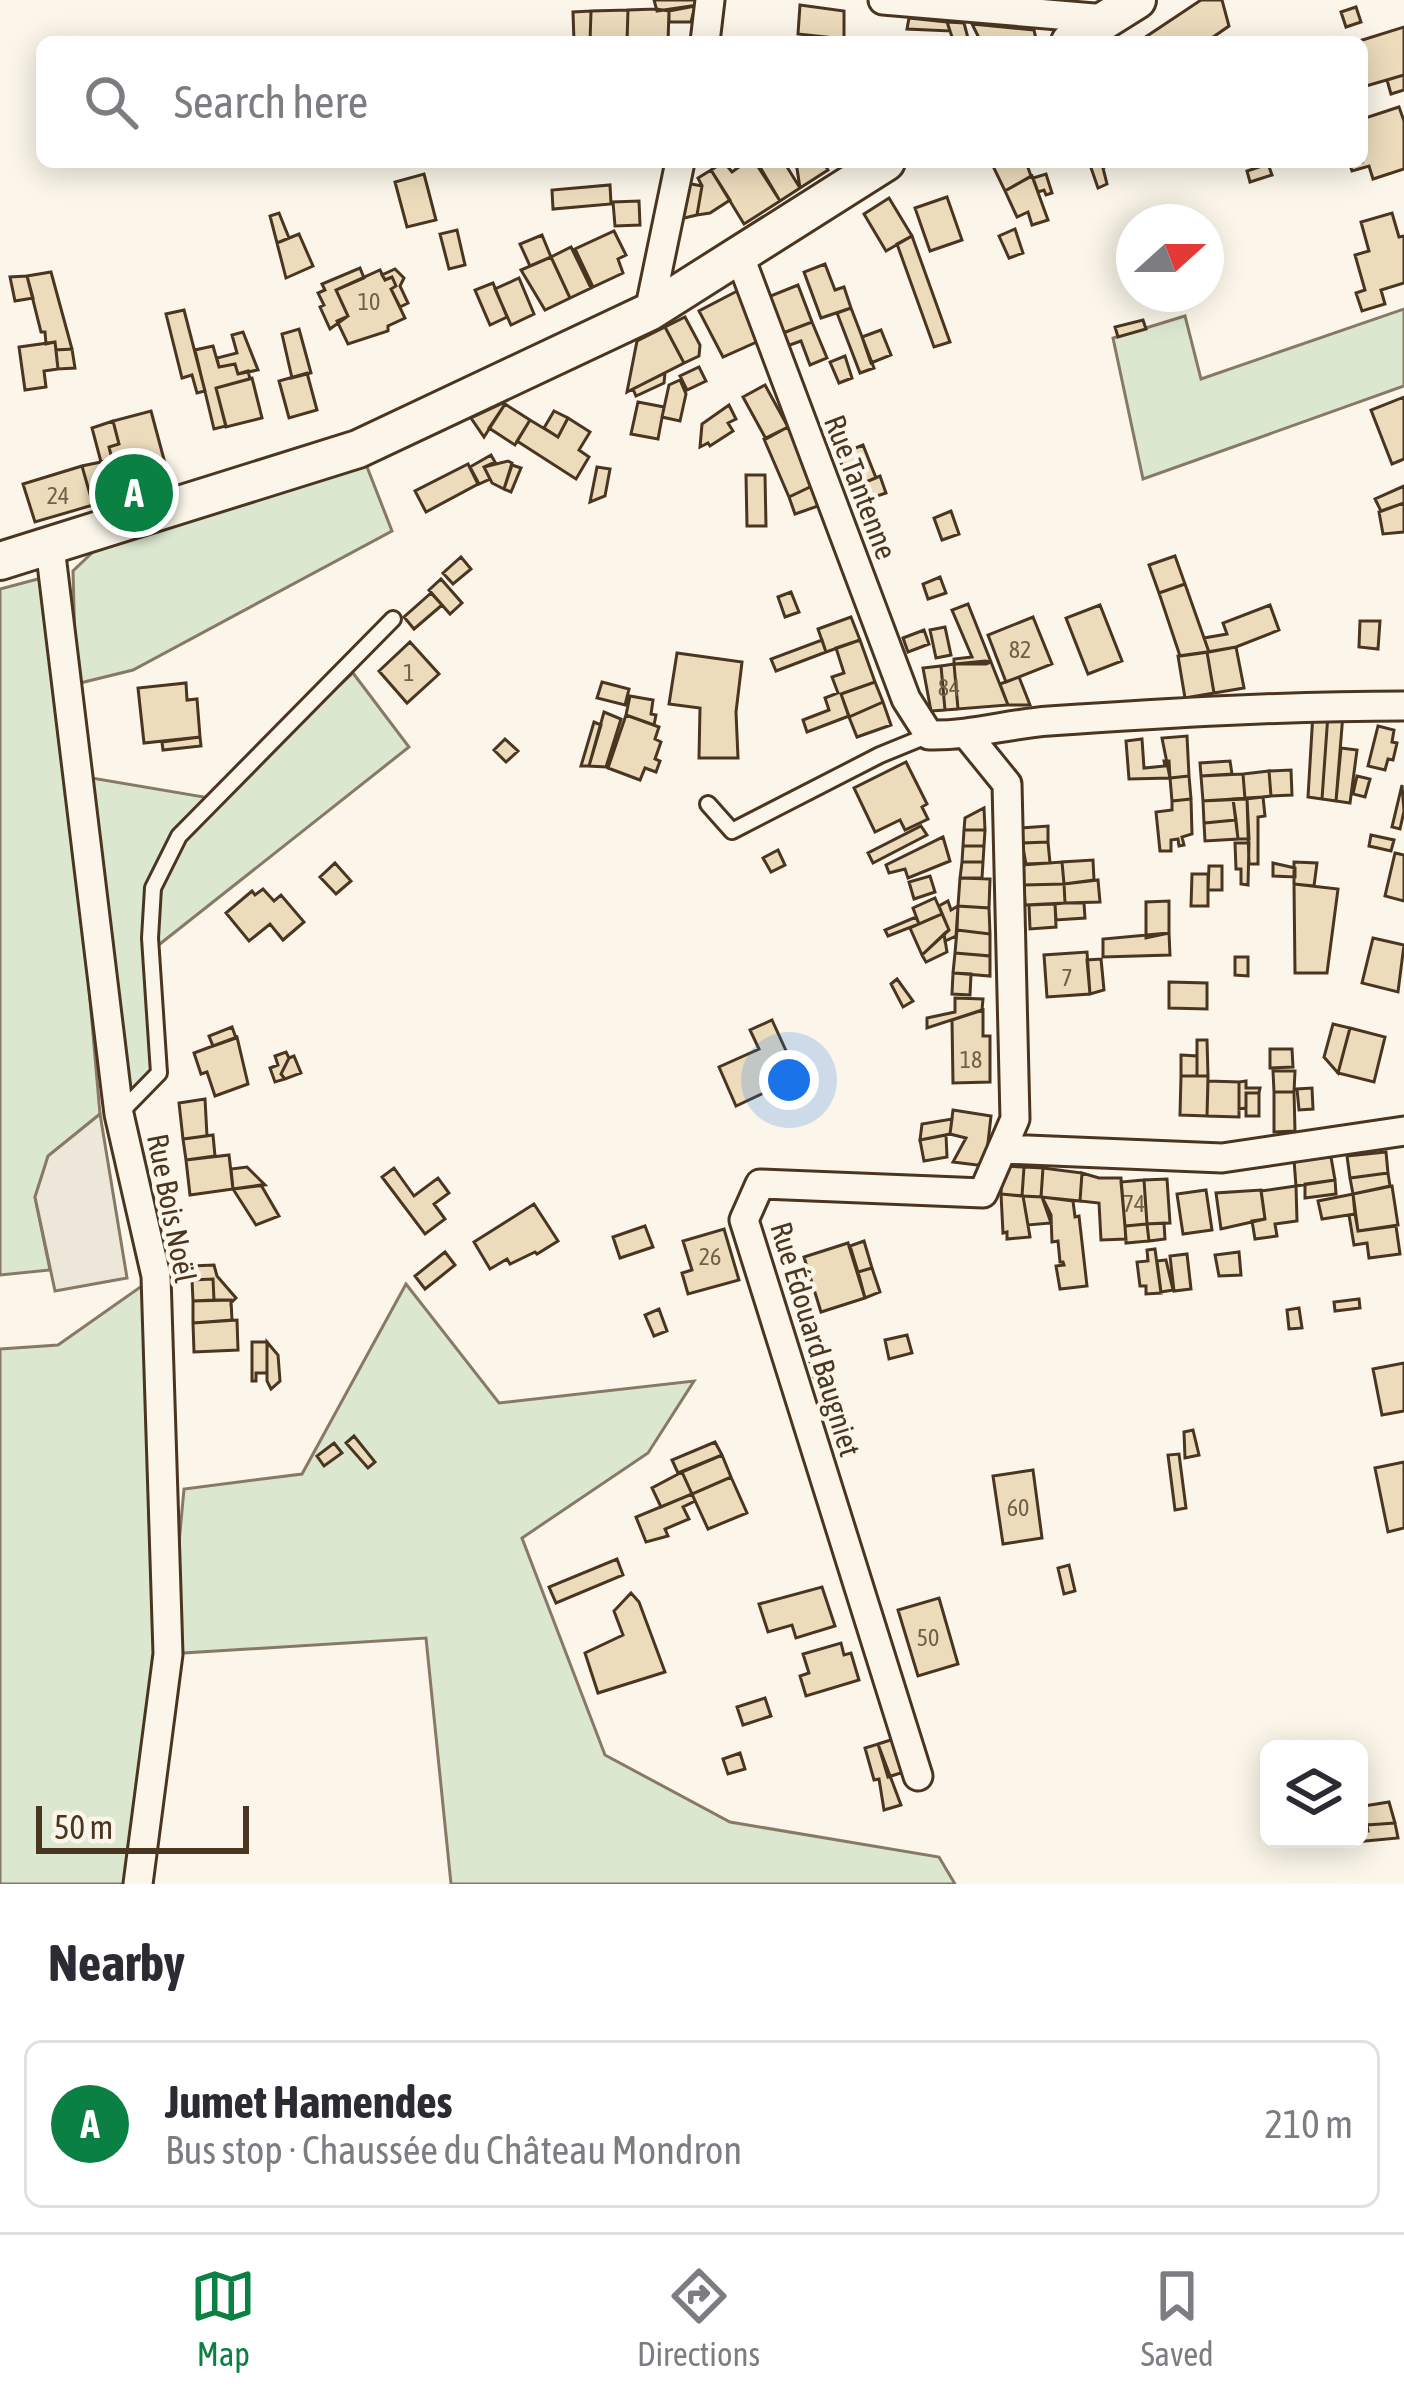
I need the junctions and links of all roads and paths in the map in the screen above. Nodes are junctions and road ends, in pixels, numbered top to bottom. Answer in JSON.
{"nodes":[{"id":1,"x":710,"y":0,"type":"edge"},
{"id":2,"x":884,"y":0,"type":"edge"},
{"id":3,"x":1121,"y":9,"type":"edge"},
{"id":4,"x":706,"y":36,"type":"edge"},
{"id":5,"x":1079,"y":36,"type":"edge"},
{"id":6,"x":679,"y":168,"type":"edge"},
{"id":7,"x":877,"y":168,"type":"edge"},
{"id":8,"x":740,"y":257,"type":"junction"},
{"id":9,"x":649,"y":312,"type":"junction"},
{"id":10,"x":50,"y":547,"type":"junction"},
{"id":11,"x":0,"y":561,"type":"edge"},
{"id":12,"x":393,"y":619,"type":"dead end"},
{"id":13,"x":1404,"y":706,"type":"edge"},
{"id":14,"x":929,"y":736,"type":"junction"},
{"id":15,"x":968,"y":736,"type":"junction"},
{"id":16,"x":708,"y":804,"type":"dead end"},
{"id":17,"x":119,"y":1114,"type":"junction"},
{"id":18,"x":1404,"y":1130,"type":"edge"},
{"id":19,"x":1002,"y":1149,"type":"junction"},
{"id":20,"x":918,"y":1775,"type":"dead end"},
{"id":21,"x":139,"y":1884,"type":"edge"}],
"edges":[{"from":1,"to":4,"type":"street"},
{"from":2,"to":3,"type":"street"},
{"from":3,"to":5,"type":"main road"},
{"from":6,"to":9,"type":"street"},
{"from":7,"to":8,"type":"main road"},
{"from":8,"to":9,"type":"main road"},
{"from":8,"to":14,"type":"street","name":"Rue Tantenne"},
{"from":9,"to":10,"type":"main road"},
{"from":10,"to":11,"type":"main road"},
{"from":10,"to":17,"type":"street","name":"Rue Bois Noël"},
{"from":12,"to":17,"type":"lane"},
{"from":13,"to":15,"type":"street"},
{"from":14,"to":15,"type":"street"},
{"from":14,"to":16,"type":"lane"},
{"from":15,"to":19,"type":"street","name":"Rue Édouard Baugniet"},
{"from":17,"to":21,"type":"street","name":"Rue Bois Noël"},
{"from":18,"to":19,"type":"street"},
{"from":19,"to":20,"type":"street","name":"Rue Édouard Baugniet"}]}
